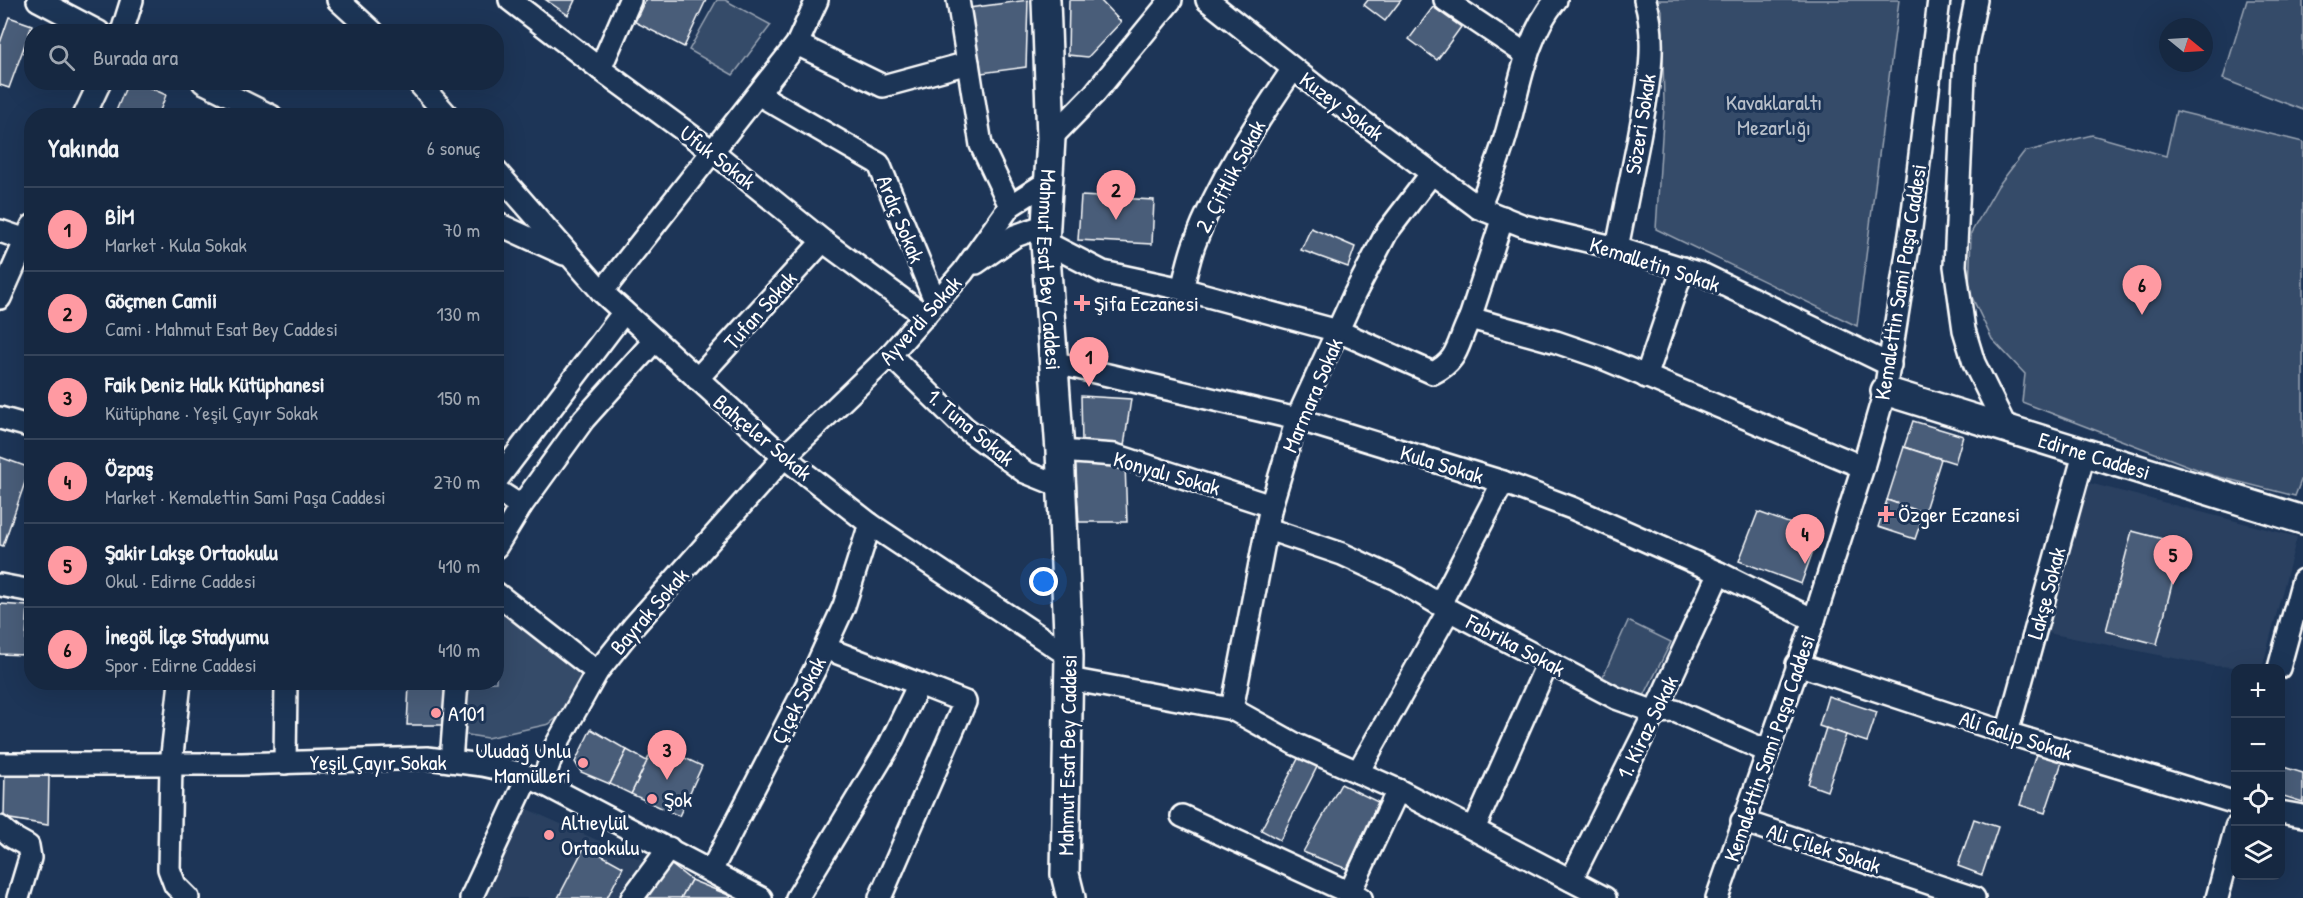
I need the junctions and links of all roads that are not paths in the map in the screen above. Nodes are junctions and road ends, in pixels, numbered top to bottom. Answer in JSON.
{"nodes":[{"id":1,"x":38,"y":0,"type":"edge"},
{"id":2,"x":132,"y":0,"type":"edge"},
{"id":3,"x":338,"y":0,"type":"edge"},
{"id":4,"x":510,"y":0,"type":"edge"},
{"id":5,"x":630,"y":0,"type":"edge"},
{"id":6,"x":817,"y":0,"type":"edge"},
{"id":7,"x":958,"y":0,"type":"edge"},
{"id":8,"x":1046,"y":0,"type":"edge"},
{"id":9,"x":1171,"y":0,"type":"edge"},
{"id":10,"x":1207,"y":0,"type":"edge"},
{"id":11,"x":1445,"y":0,"type":"edge"},
{"id":12,"x":1556,"y":0,"type":"edge"},
{"id":13,"x":1645,"y":0,"type":"edge"},
{"id":14,"x":1939,"y":0,"type":"edge"},
{"id":15,"x":1976,"y":0,"type":"edge"},
{"id":16,"x":84,"y":24,"type":"edge"},
{"id":17,"x":124,"y":24,"type":"edge"},
{"id":18,"x":364,"y":24,"type":"edge"},
{"id":19,"x":797,"y":44,"type":"junction"},
{"id":20,"x":1527,"y":55,"type":"junction"},
{"id":21,"x":968,"y":63,"type":"junction"},
{"id":22,"x":600,"y":69,"type":"junction"},
{"id":23,"x":1293,"y":69,"type":"junction"},
{"id":24,"x":96,"y":90,"type":"edge"},
{"id":25,"x":219,"y":90,"type":"edge"},
{"id":26,"x":425,"y":90,"type":"edge"},
{"id":27,"x":758,"y":94,"type":"junction"},
{"id":28,"x":88,"y":108,"type":"edge"},
{"id":29,"x":255,"y":108,"type":"edge"},
{"id":30,"x":441,"y":108,"type":"edge"},
{"id":31,"x":1051,"y":138,"type":"junction"},
{"id":32,"x":712,"y":151,"type":"junction"},
{"id":33,"x":1432,"y":173,"type":"junction"},
{"id":34,"x":504,"y":180,"type":"edge"},
{"id":35,"x":1049,"y":181,"type":"junction"},
{"id":36,"x":1010,"y":206,"type":"junction"},
{"id":37,"x":1479,"y":208,"type":"junction"},
{"id":38,"x":1503,"y":217,"type":"junction"},
{"id":39,"x":504,"y":227,"type":"edge"},
{"id":40,"x":0,"y":231,"type":"edge"},
{"id":41,"x":1045,"y":234,"type":"junction"},
{"id":42,"x":24,"y":235,"type":"edge"},
{"id":43,"x":823,"y":241,"type":"junction"},
{"id":44,"x":24,"y":247,"type":"edge"},
{"id":45,"x":1617,"y":248,"type":"junction"},
{"id":46,"x":572,"y":257,"type":"junction"},
{"id":47,"x":1683,"y":268,"type":"junction"},
{"id":48,"x":963,"y":272,"type":"junction"},
{"id":49,"x":1182,"y":289,"type":"junction"},
{"id":50,"x":602,"y":292,"type":"junction"},
{"id":51,"x":0,"y":298,"type":"edge"},
{"id":52,"x":930,"y":310,"type":"junction"},
{"id":53,"x":624,"y":312,"type":"junction"},
{"id":54,"x":1470,"y":318,"type":"junction"},
{"id":55,"x":1338,"y":331,"type":"junction"},
{"id":56,"x":655,"y":340,"type":"junction"},
{"id":57,"x":890,"y":355,"type":"junction"},
{"id":58,"x":1052,"y":362,"type":"junction"},
{"id":59,"x":1890,"y":365,"type":"junction"},
{"id":60,"x":1646,"y":377,"type":"junction"},
{"id":61,"x":697,"y":380,"type":"junction"},
{"id":62,"x":1885,"y":391,"type":"junction"},
{"id":63,"x":0,"y":418,"type":"edge"},
{"id":64,"x":1297,"y":419,"type":"junction"},
{"id":65,"x":24,"y":425,"type":"edge"},
{"id":66,"x":2007,"y":430,"type":"junction"},
{"id":67,"x":1060,"y":451,"type":"junction"},
{"id":68,"x":2084,"y":454,"type":"junction"},
{"id":69,"x":784,"y":457,"type":"junction"},
{"id":70,"x":1863,"y":467,"type":"junction"},
{"id":71,"x":504,"y":470,"type":"edge"},
{"id":72,"x":1503,"y":482,"type":"junction"},
{"id":73,"x":1060,"y":486,"type":"junction"},
{"id":74,"x":504,"y":495,"type":"edge"},
{"id":75,"x":521,"y":506,"type":"junction"},
{"id":76,"x":1271,"y":506,"type":"junction"},
{"id":77,"x":2303,"y":520,"type":"edge"},
{"id":78,"x":870,"y":524,"type":"junction"},
{"id":79,"x":1268,"y":529,"type":"junction"},
{"id":80,"x":504,"y":534,"type":"edge"},
{"id":81,"x":1719,"y":573,"type":"junction"},
{"id":82,"x":2303,"y":580,"type":"edge"},
{"id":83,"x":0,"y":585,"type":"edge"},
{"id":84,"x":24,"y":590,"type":"edge"},
{"id":85,"x":504,"y":598,"type":"edge"},
{"id":86,"x":1444,"y":607,"type":"junction"},
{"id":87,"x":1814,"y":620,"type":"junction"},
{"id":88,"x":825,"y":648,"type":"junction"},
{"id":89,"x":1548,"y":662,"type":"junction"},
{"id":90,"x":1797,"y":664,"type":"junction"},
{"id":91,"x":2280,"y":664,"type":"edge"},
{"id":92,"x":1069,"y":668,"type":"junction"},
{"id":93,"x":597,"y":672,"type":"junction"},
{"id":94,"x":919,"y":684,"type":"junction"},
{"id":95,"x":179,"y":690,"type":"edge"},
{"id":96,"x":286,"y":690,"type":"edge"},
{"id":97,"x":457,"y":690,"type":"edge"},
{"id":98,"x":1232,"y":710,"type":"junction"},
{"id":99,"x":1655,"y":712,"type":"junction"},
{"id":100,"x":2007,"y":733,"type":"junction"},
{"id":101,"x":1767,"y":751,"type":"junction"},
{"id":102,"x":451,"y":761,"type":"junction"},
{"id":103,"x":285,"y":763,"type":"junction"},
{"id":104,"x":0,"y":764,"type":"edge"},
{"id":105,"x":171,"y":764,"type":"junction"},
{"id":106,"x":1358,"y":772,"type":"junction"},
{"id":107,"x":535,"y":781,"type":"junction"},
{"id":108,"x":1398,"y":790,"type":"junction"},
{"id":109,"x":2231,"y":802,"type":"edge"},
{"id":110,"x":2285,"y":813,"type":"edge"},
{"id":111,"x":1182,"y":816,"type":"dead end"},
{"id":112,"x":2303,"y":816,"type":"edge"},
{"id":113,"x":1742,"y":821,"type":"junction"},
{"id":114,"x":0,"y":827,"type":"edge"},
{"id":115,"x":1474,"y":829,"type":"junction"},
{"id":116,"x":2231,"y":843,"type":"edge"},
{"id":117,"x":669,"y":848,"type":"junction"},
{"id":118,"x":711,"y":871,"type":"junction"},
{"id":119,"x":1572,"y":880,"type":"junction"},
{"id":120,"x":1356,"y":895,"type":"edge"},
{"id":121,"x":18,"y":898,"type":"edge"},
{"id":122,"x":188,"y":898,"type":"edge"},
{"id":123,"x":471,"y":898,"type":"edge"},
{"id":124,"x":632,"y":898,"type":"edge"},
{"id":125,"x":761,"y":898,"type":"edge"},
{"id":126,"x":797,"y":898,"type":"edge"},
{"id":127,"x":880,"y":898,"type":"edge"},
{"id":128,"x":1071,"y":898,"type":"edge"},
{"id":129,"x":1605,"y":898,"type":"edge"},
{"id":130,"x":1717,"y":898,"type":"edge"},
{"id":131,"x":1974,"y":898,"type":"edge"},
{"id":132,"x":2217,"y":898,"type":"edge"}],
"edges":[{"from":1,"to":16,"type":"street"},
{"from":2,"to":17,"type":"street"},
{"from":3,"to":18,"type":"street"},
{"from":4,"to":22,"type":"street","name":"Ufuk Sokak"},
{"from":5,"to":22,"type":"street"},
{"from":6,"to":19,"type":"street"},
{"from":7,"to":21,"type":"street"},
{"from":8,"to":31,"type":"street","name":"Mahmut Esat Bey Caddesi"},
{"from":9,"to":31,"type":"street"},
{"from":10,"to":23,"type":"street","name":"Kuzey Sokak"},
{"from":11,"to":20,"type":"street"},
{"from":12,"to":20,"type":"street"},
{"from":13,"to":45,"type":"street","name":"Sözeri Sokak"},
{"from":14,"to":59,"type":"street","name":"Kemalettin Sami Paşa Caddesi"},
{"from":15,"to":66,"type":"street"},
{"from":19,"to":21,"type":"street"},
{"from":19,"to":27,"type":"street"},
{"from":20,"to":37,"type":"street"},
{"from":21,"to":36,"type":"street"},
{"from":22,"to":32,"type":"street","name":"Ufuk Sokak"},
{"from":23,"to":33,"type":"street","name":"Kuzey Sokak"},
{"from":23,"to":49,"type":"street","name":"2. Çiftlik Sokak"},
{"from":24,"to":28,"type":"street"},
{"from":25,"to":29,"type":"street"},
{"from":26,"to":30,"type":"street"},
{"from":27,"to":32,"type":"street"},
{"from":27,"to":52,"type":"street","name":"Ardıç Sokak"},
{"from":31,"to":35,"type":"street","name":"Mahmut Esat Bey Caddesi"},
{"from":32,"to":43,"type":"street","name":"Ufuk Sokak"},
{"from":32,"to":50,"type":"street"},
{"from":33,"to":37,"type":"street","name":"Kuzey Sokak"},
{"from":33,"to":55,"type":"street","name":"Marmara Sokak"},
{"from":34,"to":46,"type":"street","name":"Bahçeler Sokak"},
{"from":35,"to":36,"type":"street","name":"Ayverdi Sokak"},
{"from":35,"to":41,"type":"street","name":"Mahmut Esat Bey Caddesi"},
{"from":36,"to":48,"type":"street","name":"Ayverdi Sokak"},
{"from":37,"to":38,"type":"street","name":"Kemalletin Sokak"},
{"from":38,"to":45,"type":"street","name":"Kemalletin Sokak"},
{"from":38,"to":54,"type":"street"},
{"from":39,"to":46,"type":"street"},
{"from":40,"to":42,"type":"street"},
{"from":41,"to":48,"type":"street"},
{"from":41,"to":49,"type":"street"},
{"from":41,"to":58,"type":"street","name":"Mahmut Esat Bey Caddesi"},
{"from":43,"to":52,"type":"street","name":"Ufuk Sokak"},
{"from":43,"to":61,"type":"street","name":"Tufan Sokak"},
{"from":44,"to":51,"type":"street"},
{"from":45,"to":47,"type":"street","name":"Kemalletin Sokak"},
{"from":46,"to":50,"type":"street","name":"Bahçeler Sokak"},
{"from":47,"to":59,"type":"street","name":"Kemalletin Sokak"},
{"from":47,"to":60,"type":"street"},
{"from":48,"to":52,"type":"street","name":"Ayverdi Sokak"},
{"from":49,"to":55,"type":"street"},
{"from":50,"to":53,"type":"street","name":"Bahçeler Sokak"},
{"from":52,"to":57,"type":"street","name":"Ayverdi Sokak"},
{"from":53,"to":56,"type":"street","name":"Bahçeler Sokak"},
{"from":53,"to":71,"type":"street"},
{"from":54,"to":55,"type":"street"},
{"from":54,"to":60,"type":"street"},
{"from":55,"to":64,"type":"street","name":"Marmara Sokak"},
{"from":56,"to":61,"type":"street","name":"Bahçeler Sokak"},
{"from":56,"to":75,"type":"street"},
{"from":57,"to":69,"type":"street","name":"Ayverdi Sokak"},
{"from":57,"to":73,"type":"street","name":"1. Tuna Sokak"},
{"from":58,"to":64,"type":"street","name":"Kula Sokak"},
{"from":58,"to":67,"type":"street","name":"Mahmut Esat Bey Caddesi"},
{"from":59,"to":62,"type":"street","name":"Kemalettin Sami Paşa Caddesi"},
{"from":60,"to":70,"type":"street"},
{"from":61,"to":69,"type":"street","name":"Bahçeler Sokak"},
{"from":62,"to":66,"type":"street","name":"Edirne Caddesi"},
{"from":62,"to":70,"type":"street","name":"Kemalettin Sami Paşa Caddesi"},
{"from":63,"to":65,"type":"street"},
{"from":64,"to":72,"type":"street","name":"Kula Sokak"},
{"from":64,"to":76,"type":"street","name":"Marmara Sokak"},
{"from":66,"to":68,"type":"street","name":"Edirne Caddesi"},
{"from":67,"to":73,"type":"street","name":"Mahmut Esat Bey Caddesi"},
{"from":67,"to":76,"type":"street","name":"Konyalı Sokak"},
{"from":68,"to":77,"type":"street","name":"Edirne Caddesi"},
{"from":68,"to":100,"type":"street","name":"Lakşe Sokak"},
{"from":69,"to":78,"type":"street","name":"Bahçeler Sokak"},
{"from":69,"to":93,"type":"street","name":"Bayrak Sokak"},
{"from":70,"to":87,"type":"street","name":"Kemalettin Sami Paşa Caddesi"},
{"from":72,"to":81,"type":"street","name":"Kula Sokak"},
{"from":72,"to":86,"type":"street"},
{"from":73,"to":92,"type":"street","name":"Mahmut Esat Bey Caddesi"},
{"from":74,"to":75,"type":"street"},
{"from":75,"to":80,"type":"street"},
{"from":76,"to":79,"type":"street","name":"Marmara Sokak"},
{"from":78,"to":88,"type":"street","name":"Çiçek Sokak"},
{"from":78,"to":92,"type":"street","name":"Bahçeler Sokak"},
{"from":79,"to":86,"type":"street","name":"Fabrika Sokak"},
{"from":79,"to":98,"type":"street","name":"Marmara Sokak"},
{"from":81,"to":87,"type":"street","name":"Kula Sokak"},
{"from":81,"to":99,"type":"street","name":"1. Kiraz Sokak"},
{"from":82,"to":91,"type":"street"},
{"from":83,"to":84,"type":"street"},
{"from":85,"to":93,"type":"street"},
{"from":86,"to":89,"type":"street","name":"Fabrika Sokak"},
{"from":86,"to":106,"type":"street"},
{"from":87,"to":90,"type":"street","name":"Kemalettin Sami Paşa Caddesi"},
{"from":88,"to":94,"type":"street"},
{"from":88,"to":118,"type":"street","name":"Çiçek Sokak"},
{"from":89,"to":99,"type":"street","name":"Fabrika Sokak"},
{"from":89,"to":115,"type":"street"},
{"from":90,"to":100,"type":"street","name":"Ali Galip Sokak"},
{"from":90,"to":101,"type":"street","name":"Kemalettin Sami Paşa Caddesi"},
{"from":92,"to":98,"type":"street"},
{"from":92,"to":128,"type":"street","name":"Mahmut Esat Bey Caddesi"},
{"from":93,"to":107,"type":"street","name":"Bayrak Sokak"},
{"from":94,"to":126,"type":"street"},
{"from":94,"to":127,"type":"street"},
{"from":95,"to":105,"type":"street"},
{"from":96,"to":103,"type":"street"},
{"from":97,"to":102,"type":"street"},
{"from":98,"to":106,"type":"street"},
{"from":99,"to":101,"type":"street","name":"Fabrika Sokak"},
{"from":99,"to":119,"type":"street","name":"1. Kiraz Sokak"},
{"from":100,"to":109,"type":"street","name":"Ali Galip Sokak"},
{"from":101,"to":113,"type":"street","name":"Kemalettin Sami Paşa Caddesi"},
{"from":102,"to":103,"type":"street","name":"Yeşil Çayır Sokak"},
{"from":102,"to":107,"type":"street","name":"Yeşil Çayır Sokak"},
{"from":103,"to":105,"type":"street","name":"Yeşil Çayır Sokak"},
{"from":104,"to":105,"type":"street","name":"Yeşil Çayır Sokak"},
{"from":105,"to":122,"type":"street"},
{"from":106,"to":108,"type":"street"},
{"from":107,"to":117,"type":"street","name":"Yeşil Çayır Sokak"},
{"from":107,"to":123,"type":"street","name":"Bayrak Sokak"},
{"from":108,"to":115,"type":"street"},
{"from":108,"to":120,"type":"street"},
{"from":110,"to":112,"type":"street"},
{"from":111,"to":120,"type":"street"},
{"from":113,"to":130,"type":"street","name":"Kemalettin Sami Paşa Caddesi"},
{"from":113,"to":131,"type":"street","name":"Ali Çilek Sokak"},
{"from":114,"to":121,"type":"street"},
{"from":115,"to":119,"type":"street"},
{"from":116,"to":132,"type":"street"},
{"from":117,"to":118,"type":"street","name":"Yeşil Çayır Sokak"},
{"from":117,"to":124,"type":"street"},
{"from":118,"to":125,"type":"street","name":"Yeşil Çayır Sokak"},
{"from":119,"to":129,"type":"street"}]}
